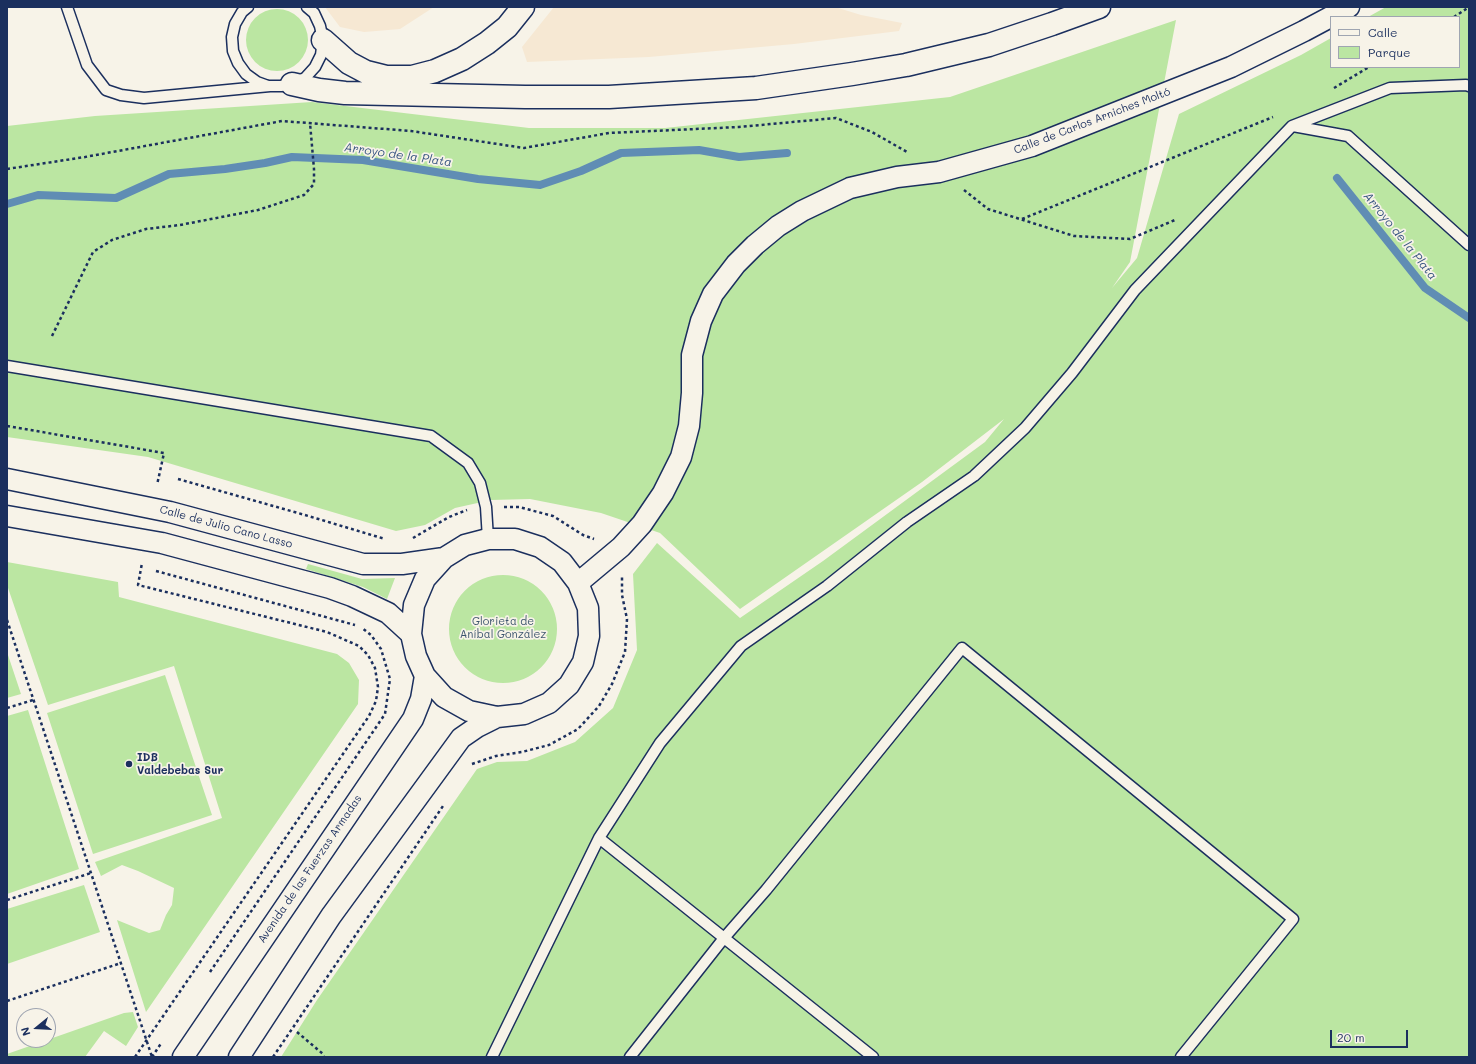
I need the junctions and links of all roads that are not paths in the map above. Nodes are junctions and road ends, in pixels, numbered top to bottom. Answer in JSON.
{"nodes":[{"id":1,"x":67,"y":7,"type":"edge"},
{"id":2,"x":307,"y":7,"type":"edge"},
{"id":3,"x":524,"y":7,"type":"edge"},
{"id":4,"x":1099,"y":7,"type":"edge"},
{"id":5,"x":1349,"y":7,"type":"edge"},
{"id":6,"x":244,"y":9,"type":"edge"},
{"id":7,"x":1332,"y":16,"type":"edge"},
{"id":8,"x":1330,"y":17,"type":"edge"},
{"id":9,"x":323,"y":40,"type":"junction"},
{"id":10,"x":292,"y":84,"type":"junction"},
{"id":11,"x":270,"y":86,"type":"junction"},
{"id":12,"x":1469,"y":86,"type":"edge"},
{"id":13,"x":1292,"y":126,"type":"junction"},
{"id":14,"x":1469,"y":245,"type":"edge"},
{"id":15,"x":7,"y":366,"type":"edge"},
{"id":16,"x":7,"y":479,"type":"edge"},
{"id":17,"x":7,"y":516,"type":"edge"},
{"id":18,"x":488,"y":539,"type":"junction"},
{"id":19,"x":444,"y":558,"type":"junction"},
{"id":20,"x":578,"y":583,"type":"junction"},
{"id":21,"x":411,"y":634,"type":"junction"},
{"id":22,"x":425,"y":676,"type":"junction"},
{"id":23,"x":497,"y":717,"type":"junction"},
{"id":24,"x":599,"y":838,"type":"junction"},
{"id":25,"x":724,"y":938,"type":"junction"},
{"id":26,"x":183,"y":1057,"type":"edge"},
{"id":27,"x":239,"y":1057,"type":"edge"},
{"id":28,"x":492,"y":1057,"type":"edge"},
{"id":29,"x":630,"y":1057,"type":"edge"},
{"id":30,"x":873,"y":1057,"type":"edge"},
{"id":31,"x":1180,"y":1057,"type":"edge"}],
"edges":[{"from":1,"to":11,"type":"lane"},
{"from":2,"to":9,"type":"lane"},
{"from":3,"to":9,"type":"highway"},
{"from":4,"to":10,"type":"highway"},
{"from":5,"to":7,"type":"street","name":"Calle de Carlos Arniches Moltó"},
{"from":6,"to":11,"type":"lane"},
{"from":8,"to":20,"type":"street","name":"Calle de Carlos Arniches Moltó"},
{"from":9,"to":10,"type":"lane"},
{"from":10,"to":11,"type":"lane"},
{"from":12,"to":13,"type":"lane"},
{"from":13,"to":14,"type":"lane"},
{"from":13,"to":24,"type":"lane"},
{"from":15,"to":18,"type":"lane"},
{"from":16,"to":19,"type":"street","name":"Calle de Julio Cano Lasso"},
{"from":17,"to":21,"type":"street"},
{"from":18,"to":19,"type":"street"},
{"from":18,"to":20,"type":"street"},
{"from":19,"to":21,"type":"street"},
{"from":20,"to":23,"type":"street"},
{"from":21,"to":22,"type":"street"},
{"from":22,"to":23,"type":"street"},
{"from":22,"to":26,"type":"street","name":"Avenida de las Fuerzas Armadas"},
{"from":23,"to":27,"type":"street"},
{"from":24,"to":25,"type":"lane"},
{"from":24,"to":28,"type":"lane"},
{"from":25,"to":29,"type":"lane"},
{"from":25,"to":30,"type":"lane"},
{"from":25,"to":31,"type":"lane"}]}
